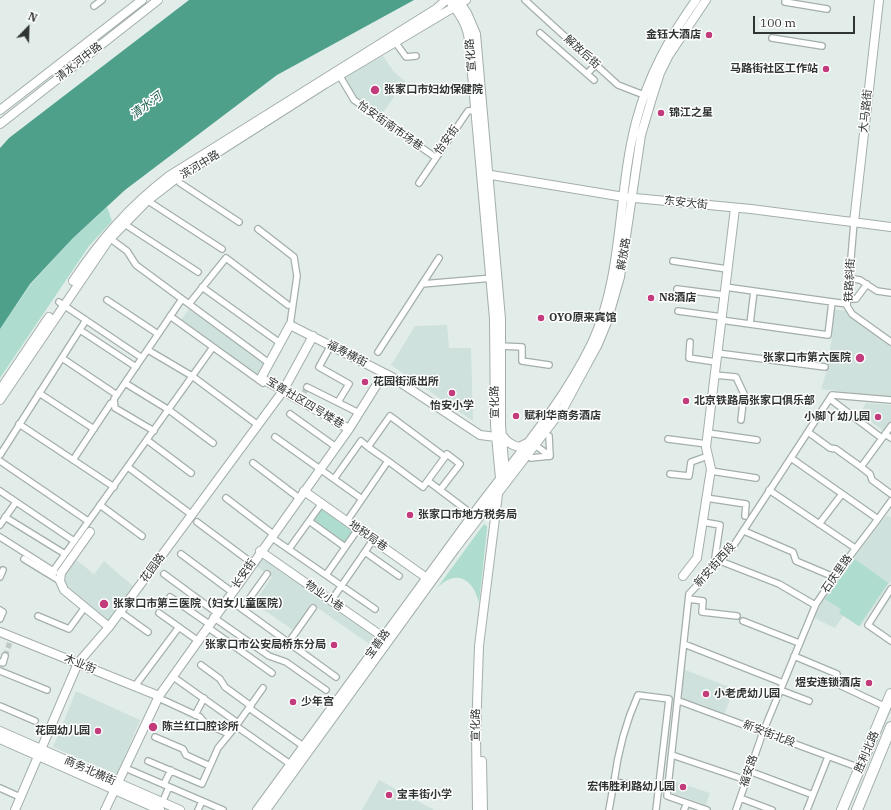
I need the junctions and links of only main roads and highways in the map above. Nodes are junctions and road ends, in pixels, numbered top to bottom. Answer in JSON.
{"nodes":[{"id":1,"x":142,"y":0,"type":"edge"},
{"id":2,"x":158,"y":0,"type":"edge"},
{"id":3,"x":448,"y":0,"type":"edge"},
{"id":4,"x":696,"y":0,"type":"edge"},
{"id":5,"x":706,"y":0,"type":"edge"},
{"id":6,"x":879,"y":0,"type":"edge"},
{"id":7,"x":460,"y":3,"type":"edge"},
{"id":8,"x":393,"y":40,"type":"junction"},
{"id":9,"x":0,"y":110,"type":"edge"},
{"id":10,"x":0,"y":124,"type":"edge"},
{"id":11,"x":485,"y":174,"type":"junction"},
{"id":12,"x":624,"y":196,"type":"junction"},
{"id":13,"x":633,"y":198,"type":"junction"},
{"id":14,"x":735,"y":208,"type":"junction"},
{"id":15,"x":854,"y":222,"type":"junction"},
{"id":16,"x":891,"y":227,"type":"edge"},
{"id":17,"x":61,"y":303,"type":"junction"},
{"id":18,"x":497,"y":335,"type":"junction"},
{"id":19,"x":313,"y":336,"type":"junction"},
{"id":20,"x":384,"y":373,"type":"junction"},
{"id":21,"x":263,"y":381,"type":"joint"},
{"id":22,"x":0,"y":390,"type":"edge"},
{"id":23,"x":283,"y":391,"type":"junction"},
{"id":24,"x":0,"y":400,"type":"edge"},
{"id":25,"x":349,"y":429,"type":"junction"},
{"id":26,"x":499,"y":435,"type":"junction"},
{"id":27,"x":531,"y":444,"type":"junction"},
{"id":28,"x":505,"y":471,"type":"junction"},
{"id":29,"x":503,"y":481,"type":"junction"},
{"id":30,"x":499,"y":490,"type":"junction"},
{"id":31,"x":302,"y":494,"type":"junction"},
{"id":32,"x":475,"y":517,"type":"junction"},
{"id":33,"x":495,"y":527,"type":"junction"},
{"id":34,"x":90,"y":532,"type":"dead end"},
{"id":35,"x":260,"y":551,"type":"junction"},
{"id":36,"x":683,"y":576,"type":"dead end"},
{"id":37,"x":429,"y":580,"type":"junction"},
{"id":38,"x":109,"y":627,"type":"junction"},
{"id":39,"x":0,"y":632,"type":"edge"},
{"id":40,"x":385,"y":639,"type":"junction"},
{"id":41,"x":78,"y":663,"type":"junction"},
{"id":42,"x":891,"y":694,"type":"edge"},
{"id":43,"x":161,"y":698,"type":"junction"},
{"id":44,"x":891,"y":727,"type":"edge"},
{"id":45,"x":0,"y":731,"type":"edge"},
{"id":46,"x":0,"y":739,"type":"edge"},
{"id":47,"x":40,"y":753,"type":"junction"},
{"id":48,"x":293,"y":766,"type":"junction"},
{"id":49,"x":116,"y":786,"type":"junction"},
{"id":50,"x":160,"y":807,"type":"edge"},
{"id":51,"x":14,"y":810,"type":"edge"},
{"id":52,"x":105,"y":810,"type":"edge"},
{"id":53,"x":180,"y":810,"type":"edge"},
{"id":54,"x":257,"y":810,"type":"edge"},
{"id":55,"x":266,"y":810,"type":"edge"},
{"id":56,"x":477,"y":810,"type":"edge"},
{"id":57,"x":483,"y":810,"type":"edge"},
{"id":58,"x":842,"y":810,"type":"edge"},
{"id":59,"x":857,"y":810,"type":"edge"}],
"edges":[{"from":1,"to":9,"type":"main road","name":"清水河中路"},
{"from":2,"to":10,"type":"main road","name":"清水河中路"},
{"from":3,"to":7,"type":"main road","name":"宣化路"},
{"from":3,"to":8,"type":"main road","name":"滨河中路"},
{"from":4,"to":12,"type":"main road","name":"解放路"},
{"from":5,"to":13,"type":"main road","name":"解放路"},
{"from":6,"to":15,"type":"main road","name":"大马路街"},
{"from":7,"to":8,"type":"main road","name":"滨河中路"},
{"from":7,"to":11,"type":"main road","name":"宣化路"},
{"from":8,"to":17,"type":"main road","name":"滨河中路"},
{"from":11,"to":12,"type":"main road","name":"东安大街"},
{"from":11,"to":18,"type":"main road","name":"宣化路"},
{"from":12,"to":13,"type":"main road","name":"东安大街"},
{"from":12,"to":27,"type":"main road","name":"解放路"},
{"from":13,"to":14,"type":"main road","name":"东安大街"},
{"from":13,"to":27,"type":"main road","name":"解放路"},
{"from":14,"to":15,"type":"main road","name":"东安大街"},
{"from":14,"to":36,"type":"main road"},
{"from":15,"to":16,"type":"main road","name":"东安大街"},
{"from":17,"to":22,"type":"main road","name":"滨河中路"},
{"from":17,"to":24,"type":"main road","name":"滨河中路"},
{"from":18,"to":26,"type":"main road","name":"宣化路"},
{"from":18,"to":26,"type":"main road","name":"宣化路"},
{"from":19,"to":20,"type":"main road","name":"福寿横街"},
{"from":19,"to":21,"type":"main road","name":"福寿横街"},
{"from":19,"to":23,"type":"main road","name":"花园路"},
{"from":20,"to":25,"type":"main road","name":"长安街"},
{"from":20,"to":26,"type":"main road","name":"福寿横街"},
{"from":21,"to":23,"type":"main road","name":"宝善社区四号楼巷"},
{"from":23,"to":25,"type":"main road","name":"宝善社区四号楼巷"},
{"from":23,"to":38,"type":"main road","name":"花园路"},
{"from":25,"to":31,"type":"main road","name":"长安街"},
{"from":26,"to":27,"type":"main road"},
{"from":26,"to":28,"type":"main road","name":"宣化路"},
{"from":26,"to":29,"type":"main road","name":"宣化路"},
{"from":27,"to":28,"type":"main road","name":"解放路"},
{"from":27,"to":29,"type":"main road","name":"解放路"},
{"from":28,"to":29,"type":"main road","name":"解放路"},
{"from":29,"to":30,"type":"main road","name":"宣化路"},
{"from":29,"to":32,"type":"main road","name":"宝善路"},
{"from":29,"to":57,"type":"main road","name":"宣化路"},
{"from":30,"to":32,"type":"main road","name":"宝善路"},
{"from":30,"to":33,"type":"main road","name":"宣化路"},
{"from":31,"to":35,"type":"main road","name":"长安街"},
{"from":31,"to":37,"type":"main road","name":"地税局巷"},
{"from":32,"to":33,"type":"main road"},
{"from":32,"to":37,"type":"main road","name":"宝善路"},
{"from":33,"to":56,"type":"main road","name":"宣化路"},
{"from":34,"to":38,"type":"main road"},
{"from":35,"to":40,"type":"main road","name":"物业小巷"},
{"from":35,"to":43,"type":"main road","name":"长安街"},
{"from":37,"to":40,"type":"main road","name":"宝善路"},
{"from":38,"to":41,"type":"main road","name":"花园路"},
{"from":39,"to":41,"type":"main road","name":"木业街"},
{"from":40,"to":48,"type":"main road","name":"宝善路"},
{"from":41,"to":43,"type":"main road","name":"木业街"},
{"from":41,"to":47,"type":"main road","name":"花园路"},
{"from":42,"to":58,"type":"highway","name":"胜利北路"},
{"from":43,"to":49,"type":"main road","name":"长安街"},
{"from":44,"to":59,"type":"highway","name":"胜利北路"},
{"from":45,"to":47,"type":"main road","name":"商务北横街"},
{"from":46,"to":47,"type":"main road","name":"商务北横街"},
{"from":47,"to":49,"type":"main road","name":"商务北横街"},
{"from":47,"to":51,"type":"main road","name":"花园路"},
{"from":48,"to":54,"type":"main road","name":"宝善路"},
{"from":48,"to":55,"type":"main road","name":"宝善路"},
{"from":49,"to":50,"type":"main road","name":"商务北横街"},
{"from":49,"to":52,"type":"main road","name":"长安街"},
{"from":50,"to":53,"type":"main road","name":"商务北横街"}]}
